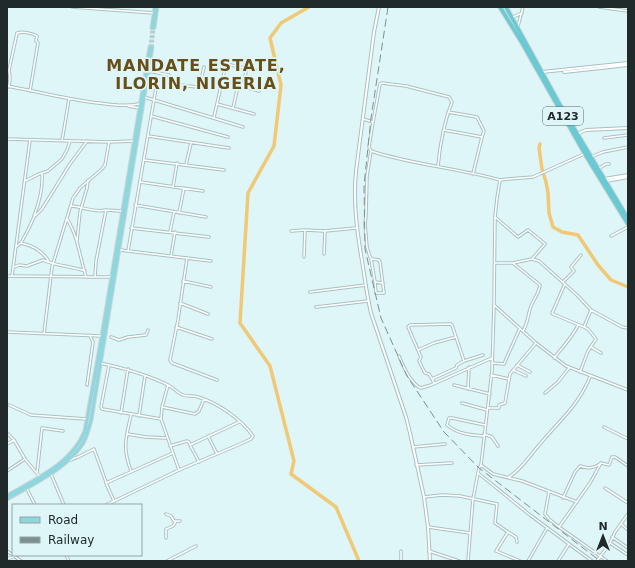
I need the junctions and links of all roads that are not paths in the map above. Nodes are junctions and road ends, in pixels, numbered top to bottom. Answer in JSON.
{"nodes":[{"id":1,"x":72,"y":7,"type":"edge"},
{"id":2,"x":156,"y":7,"type":"edge"},
{"id":3,"x":379,"y":7,"type":"edge"},
{"id":4,"x":500,"y":7,"type":"edge"},
{"id":5,"x":506,"y":7,"type":"edge"},
{"id":6,"x":523,"y":7,"type":"edge"},
{"id":7,"x":599,"y":7,"type":"edge"},
{"id":8,"x":628,"y":11,"type":"edge"},
{"id":9,"x":155,"y":13,"type":"junction"},
{"id":10,"x":522,"y":13,"type":"junction"},
{"id":11,"x":512,"y":18,"type":"junction"},
{"id":12,"x":153,"y":28,"type":"tunnel mouth"},
{"id":13,"x":518,"y":28,"type":"junction"},
{"id":14,"x":216,"y":62,"type":"dead end"},
{"id":15,"x":226,"y":64,"type":"junction"},
{"id":16,"x":628,"y":64,"type":"edge"},
{"id":17,"x":204,"y":67,"type":"dead end"},
{"id":18,"x":247,"y":68,"type":"junction"},
{"id":19,"x":255,"y":70,"type":"dead end"},
{"id":20,"x":148,"y":71,"type":"junction"},
{"id":21,"x":542,"y":72,"type":"junction"},
{"id":22,"x":544,"y":76,"type":"junction"},
{"id":23,"x":221,"y":81,"type":"junction"},
{"id":24,"x":238,"y":86,"type":"junction"},
{"id":25,"x":8,"y":87,"type":"edge"},
{"id":26,"x":242,"y":87,"type":"junction"},
{"id":27,"x":156,"y":88,"type":"dead end"},
{"id":28,"x":30,"y":91,"type":"junction"},
{"id":29,"x":259,"y":91,"type":"dead end"},
{"id":30,"x":144,"y":97,"type":"junction"},
{"id":31,"x":69,"y":99,"type":"junction"},
{"id":32,"x":154,"y":99,"type":"junction"},
{"id":33,"x":140,"y":103,"type":"junction"},
{"id":34,"x":217,"y":104,"type":"junction"},
{"id":35,"x":126,"y":106,"type":"junction"},
{"id":36,"x":141,"y":108,"type":"junction"},
{"id":37,"x":233,"y":108,"type":"junction"},
{"id":38,"x":448,"y":112,"type":"junction"},
{"id":39,"x":254,"y":114,"type":"dead end"},
{"id":40,"x":151,"y":116,"type":"junction"},
{"id":41,"x":214,"y":118,"type":"junction"},
{"id":42,"x":363,"y":119,"type":"junction"},
{"id":43,"x":373,"y":122,"type":"junction"},
{"id":44,"x":243,"y":127,"type":"dead end"},
{"id":45,"x":628,"y":128,"type":"edge"},
{"id":46,"x":444,"y":130,"type":"junction"},
{"id":47,"x":577,"y":134,"type":"junction"},
{"id":48,"x":628,"y":135,"type":"edge"},
{"id":49,"x":148,"y":136,"type":"junction"},
{"id":50,"x":228,"y":137,"type":"dead end"},
{"id":51,"x":482,"y":137,"type":"junction"},
{"id":52,"x":604,"y":138,"type":"dead end"},
{"id":53,"x":7,"y":139,"type":"edge"},
{"id":54,"x":30,"y":140,"type":"junction"},
{"id":55,"x":62,"y":141,"type":"junction"},
{"id":56,"x":70,"y":141,"type":"junction"},
{"id":57,"x":87,"y":141,"type":"junction"},
{"id":58,"x":135,"y":141,"type":"junction"},
{"id":59,"x":109,"y":142,"type":"junction"},
{"id":60,"x":191,"y":143,"type":"junction"},
{"id":61,"x":628,"y":147,"type":"edge"},
{"id":62,"x":229,"y":148,"type":"dead end"},
{"id":63,"x":371,"y":152,"type":"junction"},
{"id":64,"x":586,"y":153,"type":"junction"},
{"id":65,"x":591,"y":157,"type":"junction"},
{"id":66,"x":144,"y":160,"type":"junction"},
{"id":67,"x":177,"y":163,"type":"junction"},
{"id":68,"x":608,"y":164,"type":"dead end"},
{"id":69,"x":186,"y":165,"type":"junction"},
{"id":70,"x":438,"y":166,"type":"junction"},
{"id":71,"x":598,"y":169,"type":"junction"},
{"id":72,"x":224,"y":170,"type":"dead end"},
{"id":73,"x":42,"y":173,"type":"junction"},
{"id":74,"x":473,"y":174,"type":"junction"},
{"id":75,"x":628,"y":176,"type":"edge"},
{"id":76,"x":88,"y":180,"type":"junction"},
{"id":77,"x":500,"y":180,"type":"junction"},
{"id":78,"x":604,"y":180,"type":"junction"},
{"id":79,"x":25,"y":181,"type":"junction"},
{"id":80,"x":140,"y":182,"type":"junction"},
{"id":81,"x":173,"y":187,"type":"junction"},
{"id":82,"x":184,"y":188,"type":"junction"},
{"id":83,"x":203,"y":190,"type":"dead end"},
{"id":84,"x":135,"y":205,"type":"junction"},
{"id":85,"x":70,"y":206,"type":"junction"},
{"id":86,"x":82,"y":207,"type":"junction"},
{"id":87,"x":106,"y":210,"type":"junction"},
{"id":88,"x":121,"y":211,"type":"dead end"},
{"id":89,"x":174,"y":212,"type":"junction"},
{"id":90,"x":179,"y":213,"type":"junction"},
{"id":91,"x":627,"y":216,"type":"edge"},
{"id":92,"x":34,"y":217,"type":"junction"},
{"id":93,"x":206,"y":217,"type":"dead end"},
{"id":94,"x":495,"y":218,"type":"junction"},
{"id":95,"x":67,"y":219,"type":"junction"},
{"id":96,"x":628,"y":225,"type":"edge"},
{"id":97,"x":132,"y":228,"type":"junction"},
{"id":98,"x":356,"y":228,"type":"junction"},
{"id":99,"x":305,"y":230,"type":"junction"},
{"id":100,"x":291,"y":231,"type":"dead end"},
{"id":101,"x":324,"y":231,"type":"junction"},
{"id":102,"x":170,"y":232,"type":"junction"},
{"id":103,"x":175,"y":232,"type":"junction"},
{"id":104,"x":611,"y":236,"type":"dead end"},
{"id":105,"x":209,"y":237,"type":"dead end"},
{"id":106,"x":77,"y":241,"type":"junction"},
{"id":107,"x":21,"y":242,"type":"junction"},
{"id":108,"x":17,"y":246,"type":"junction"},
{"id":109,"x":119,"y":250,"type":"junction"},
{"id":110,"x":128,"y":251,"type":"junction"},
{"id":111,"x":324,"y":254,"type":"dead end"},
{"id":112,"x":580,"y":255,"type":"dead end"},
{"id":113,"x":171,"y":256,"type":"junction"},
{"id":114,"x":304,"y":257,"type":"dead end"},
{"id":115,"x":370,"y":257,"type":"junction"},
{"id":116,"x":187,"y":258,"type":"junction"},
{"id":117,"x":532,"y":259,"type":"junction"},
{"id":118,"x":211,"y":261,"type":"dead end"},
{"id":119,"x":50,"y":263,"type":"junction"},
{"id":120,"x":494,"y":263,"type":"junction"},
{"id":121,"x":513,"y":263,"type":"junction"},
{"id":122,"x":53,"y":264,"type":"junction"},
{"id":123,"x":14,"y":267,"type":"junction"},
{"id":124,"x":84,"y":272,"type":"junction"},
{"id":125,"x":7,"y":276,"type":"edge"},
{"id":126,"x":12,"y":276,"type":"junction"},
{"id":127,"x":51,"y":276,"type":"junction"},
{"id":128,"x":86,"y":277,"type":"junction"},
{"id":129,"x":94,"y":277,"type":"junction"},
{"id":130,"x":112,"y":277,"type":"junction"},
{"id":131,"x":183,"y":281,"type":"junction"},
{"id":132,"x":374,"y":282,"type":"junction"},
{"id":133,"x":383,"y":282,"type":"junction"},
{"id":134,"x":564,"y":283,"type":"junction"},
{"id":135,"x":366,"y":285,"type":"junction"},
{"id":136,"x":211,"y":287,"type":"dead end"},
{"id":137,"x":310,"y":292,"type":"dead end"},
{"id":138,"x":368,"y":301,"type":"junction"},
{"id":139,"x":180,"y":303,"type":"junction"},
{"id":140,"x":494,"y":305,"type":"junction"},
{"id":141,"x":316,"y":307,"type":"dead end"},
{"id":142,"x":591,"y":310,"type":"junction"},
{"id":143,"x":208,"y":314,"type":"dead end"},
{"id":144,"x":578,"y":325,"type":"junction"},
{"id":145,"x":176,"y":327,"type":"junction"},
{"id":146,"x":584,"y":327,"type":"junction"},
{"id":147,"x":520,"y":328,"type":"junction"},
{"id":148,"x":628,"y":328,"type":"edge"},
{"id":149,"x":148,"y":330,"type":"dead end"},
{"id":150,"x":523,"y":331,"type":"junction"},
{"id":151,"x":7,"y":332,"type":"edge"},
{"id":152,"x":44,"y":334,"type":"junction"},
{"id":153,"x":90,"y":336,"type":"junction"},
{"id":154,"x":104,"y":336,"type":"junction"},
{"id":155,"x":111,"y":337,"type":"dead end"},
{"id":156,"x":456,"y":337,"type":"junction"},
{"id":157,"x":212,"y":339,"type":"dead end"},
{"id":158,"x":536,"y":342,"type":"junction"},
{"id":159,"x":591,"y":347,"type":"junction"},
{"id":160,"x":418,"y":350,"type":"junction"},
{"id":161,"x":601,"y":353,"type":"dead end"},
{"id":162,"x":483,"y":355,"type":"dead end"},
{"id":163,"x":399,"y":356,"type":"dead end"},
{"id":164,"x":492,"y":358,"type":"junction"},
{"id":165,"x":554,"y":358,"type":"junction"},
{"id":166,"x":464,"y":361,"type":"junction"},
{"id":167,"x":100,"y":363,"type":"junction"},
{"id":168,"x":492,"y":363,"type":"junction"},
{"id":169,"x":109,"y":365,"type":"junction"},
{"id":170,"x":517,"y":366,"type":"junction"},
{"id":171,"x":469,"y":367,"type":"junction"},
{"id":172,"x":569,"y":368,"type":"junction"},
{"id":173,"x":128,"y":369,"type":"junction"},
{"id":174,"x":513,"y":370,"type":"junction"},
{"id":175,"x":530,"y":372,"type":"dead end"},
{"id":176,"x":580,"y":372,"type":"junction"},
{"id":177,"x":491,"y":375,"type":"junction"},
{"id":178,"x":145,"y":376,"type":"junction"},
{"id":179,"x":526,"y":376,"type":"dead end"},
{"id":180,"x":590,"y":376,"type":"junction"},
{"id":181,"x":432,"y":378,"type":"junction"},
{"id":182,"x":509,"y":379,"type":"junction"},
{"id":183,"x":217,"y":380,"type":"dead end"},
{"id":184,"x":434,"y":383,"type":"junction"},
{"id":185,"x":87,"y":385,"type":"dead end"},
{"id":186,"x":168,"y":385,"type":"junction"},
{"id":187,"x":454,"y":385,"type":"dead end"},
{"id":188,"x":468,"y":389,"type":"junction"},
{"id":189,"x":628,"y":390,"type":"edge"},
{"id":190,"x":545,"y":393,"type":"dead end"},
{"id":191,"x":490,"y":394,"type":"junction"},
{"id":192,"x":204,"y":399,"type":"junction"},
{"id":193,"x":462,"y":403,"type":"dead end"},
{"id":194,"x":9,"y":405,"type":"dead end"},
{"id":195,"x":162,"y":407,"type":"junction"},
{"id":196,"x":488,"y":409,"type":"junction"},
{"id":197,"x":120,"y":413,"type":"junction"},
{"id":198,"x":131,"y":415,"type":"junction"},
{"id":199,"x":139,"y":416,"type":"junction"},
{"id":200,"x":161,"y":419,"type":"junction"},
{"id":201,"x":88,"y":420,"type":"junction"},
{"id":202,"x":239,"y":422,"type":"junction"},
{"id":203,"x":485,"y":425,"type":"junction"},
{"id":204,"x":604,"y":427,"type":"dead end"},
{"id":205,"x":63,"y":431,"type":"dead end"},
{"id":206,"x":7,"y":433,"type":"edge"},
{"id":207,"x":127,"y":434,"type":"junction"},
{"id":208,"x":484,"y":435,"type":"junction"},
{"id":209,"x":208,"y":436,"type":"junction"},
{"id":210,"x":166,"y":438,"type":"junction"},
{"id":211,"x":628,"y":439,"type":"edge"},
{"id":212,"x":14,"y":440,"type":"junction"},
{"id":213,"x":7,"y":444,"type":"edge"},
{"id":214,"x":445,"y":444,"type":"dead end"},
{"id":215,"x":190,"y":445,"type":"junction"},
{"id":216,"x":170,"y":446,"type":"junction"},
{"id":217,"x":498,"y":446,"type":"dead end"},
{"id":218,"x":413,"y":447,"type":"junction"},
{"id":219,"x":173,"y":453,"type":"junction"},
{"id":220,"x":217,"y":455,"type":"junction"},
{"id":221,"x":25,"y":459,"type":"junction"},
{"id":222,"x":66,"y":462,"type":"junction"},
{"id":223,"x":198,"y":462,"type":"junction"},
{"id":224,"x":601,"y":462,"type":"junction"},
{"id":225,"x":452,"y":463,"type":"dead end"},
{"id":226,"x":416,"y":465,"type":"junction"},
{"id":227,"x":481,"y":465,"type":"junction"},
{"id":228,"x":628,"y":466,"type":"edge"},
{"id":229,"x":179,"y":470,"type":"junction"},
{"id":230,"x":7,"y":471,"type":"edge"},
{"id":231,"x":131,"y":471,"type":"junction"},
{"id":232,"x":37,"y":473,"type":"junction"},
{"id":233,"x":50,"y":473,"type":"junction"},
{"id":234,"x":478,"y":473,"type":"junction"},
{"id":235,"x":514,"y":474,"type":"junction"},
{"id":236,"x":40,"y":477,"type":"junction"},
{"id":237,"x":509,"y":477,"type":"junction"},
{"id":238,"x":514,"y":478,"type":"junction"},
{"id":239,"x":106,"y":483,"type":"junction"},
{"id":240,"x":26,"y":488,"type":"junction"},
{"id":241,"x":604,"y":488,"type":"dead end"},
{"id":242,"x":549,"y":492,"type":"junction"},
{"id":243,"x":7,"y":497,"type":"edge"},
{"id":244,"x":424,"y":497,"type":"junction"},
{"id":245,"x":563,"y":498,"type":"junction"},
{"id":246,"x":473,"y":499,"type":"junction"},
{"id":247,"x":114,"y":501,"type":"junction"},
{"id":248,"x":577,"y":502,"type":"junction"},
{"id":249,"x":628,"y":503,"type":"edge"},
{"id":250,"x":34,"y":504,"type":"edge"},
{"id":251,"x":64,"y":504,"type":"edge"},
{"id":252,"x":108,"y":504,"type":"edge"},
{"id":253,"x":166,"y":514,"type":"dead end"},
{"id":254,"x":628,"y":514,"type":"edge"},
{"id":255,"x":176,"y":521,"type":"junction"},
{"id":256,"x":180,"y":521,"type":"dead end"},
{"id":257,"x":620,"y":524,"type":"junction"},
{"id":258,"x":428,"y":527,"type":"junction"},
{"id":259,"x":559,"y":527,"type":"junction"},
{"id":260,"x":547,"y":528,"type":"junction"},
{"id":261,"x":628,"y":530,"type":"edge"},
{"id":262,"x":508,"y":532,"type":"junction"},
{"id":263,"x":470,"y":533,"type":"junction"},
{"id":264,"x":612,"y":537,"type":"junction"},
{"id":265,"x":166,"y":538,"type":"dead end"},
{"id":266,"x":517,"y":542,"type":"dead end"},
{"id":267,"x":610,"y":543,"type":"junction"},
{"id":268,"x":569,"y":544,"type":"junction"},
{"id":269,"x":196,"y":546,"type":"dead end"},
{"id":270,"x":628,"y":548,"type":"edge"},
{"id":271,"x":401,"y":551,"type":"dead end"},
{"id":272,"x":429,"y":551,"type":"junction"},
{"id":273,"x":628,"y":555,"type":"edge"},
{"id":274,"x":14,"y":556,"type":"joint"},
{"id":275,"x":600,"y":556,"type":"junction"},
{"id":276,"x":7,"y":559,"type":"edge"},
{"id":277,"x":21,"y":561,"type":"edge"},
{"id":278,"x":167,"y":561,"type":"edge"},
{"id":279,"x":401,"y":561,"type":"edge"},
{"id":280,"x":430,"y":561,"type":"edge"},
{"id":281,"x":459,"y":561,"type":"edge"},
{"id":282,"x":468,"y":561,"type":"edge"},
{"id":283,"x":520,"y":561,"type":"edge"},
{"id":284,"x":528,"y":561,"type":"edge"},
{"id":285,"x":558,"y":561,"type":"edge"},
{"id":286,"x":592,"y":561,"type":"edge"},
{"id":287,"x":597,"y":561,"type":"edge"},
{"id":288,"x":607,"y":561,"type":"edge"}],
"edges":[{"from":1,"to":9,"type":"street"},
{"from":2,"to":9,"type":"main road"},
{"from":3,"to":42,"type":"street"},
{"from":4,"to":64,"type":"highway","number":"A123"},
{"from":5,"to":11,"type":"highway","number":"A123"},
{"from":6,"to":10,"type":"street"},
{"from":7,"to":8,"type":"street"},
{"from":9,"to":12,"type":"main road"},
{"from":10,"to":11,"type":"street"},
{"from":10,"to":13,"type":"street"},
{"from":11,"to":13,"type":"highway","number":"A123"},
{"from":13,"to":21,"type":"highway","number":"A123"},
{"from":14,"to":15,"type":"street"},
{"from":15,"to":18,"type":"street"},
{"from":15,"to":23,"type":"street"},
{"from":16,"to":21,"type":"street"},
{"from":16,"to":22,"type":"street"},
{"from":17,"to":20,"type":"street"},
{"from":18,"to":19,"type":"street"},
{"from":18,"to":26,"type":"street"},
{"from":20,"to":30,"type":"main road"},
{"from":20,"to":33,"type":"main road"},
{"from":21,"to":22,"type":"highway","number":"A123"},
{"from":22,"to":47,"type":"highway","number":"A123"},
{"from":23,"to":24,"type":"street"},
{"from":23,"to":34,"type":"street"},
{"from":24,"to":26,"type":"street"},
{"from":24,"to":37,"type":"street"},
{"from":25,"to":28,"type":"street"},
{"from":25,"to":28,"type":"street"},
{"from":26,"to":29,"type":"street"},
{"from":27,"to":32,"type":"street"},
{"from":28,"to":31,"type":"street"},
{"from":30,"to":32,"type":"street"},
{"from":30,"to":36,"type":"main road"},
{"from":31,"to":35,"type":"street"},
{"from":31,"to":55,"type":"street"},
{"from":32,"to":40,"type":"street"},
{"from":32,"to":41,"type":"street"},
{"from":33,"to":35,"type":"street"},
{"from":33,"to":36,"type":"main road"},
{"from":34,"to":37,"type":"street"},
{"from":34,"to":41,"type":"street"},
{"from":35,"to":36,"type":"street"},
{"from":36,"to":58,"type":"main road"},
{"from":37,"to":39,"type":"street"},
{"from":38,"to":43,"type":"street"},
{"from":38,"to":46,"type":"street"},
{"from":38,"to":51,"type":"street"},
{"from":40,"to":49,"type":"street"},
{"from":40,"to":50,"type":"street"},
{"from":41,"to":44,"type":"street"},
{"from":42,"to":43,"type":"street"},
{"from":42,"to":98,"type":"street"},
{"from":43,"to":63,"type":"street"},
{"from":45,"to":47,"type":"street"},
{"from":46,"to":51,"type":"street"},
{"from":46,"to":70,"type":"street"},
{"from":47,"to":64,"type":"highway","number":"A123"},
{"from":48,"to":52,"type":"street"},
{"from":49,"to":60,"type":"street"},
{"from":49,"to":66,"type":"street"},
{"from":51,"to":74,"type":"street"},
{"from":53,"to":54,"type":"street"},
{"from":54,"to":55,"type":"street"},
{"from":54,"to":79,"type":"street"},
{"from":55,"to":56,"type":"street"},
{"from":56,"to":57,"type":"street"},
{"from":56,"to":73,"type":"street"},
{"from":57,"to":59,"type":"street"},
{"from":57,"to":92,"type":"street"},
{"from":58,"to":59,"type":"street"},
{"from":58,"to":109,"type":"main road"},
{"from":58,"to":130,"type":"main road"},
{"from":59,"to":76,"type":"street"},
{"from":60,"to":62,"type":"street"},
{"from":60,"to":69,"type":"street"},
{"from":61,"to":65,"type":"street"},
{"from":63,"to":70,"type":"street"},
{"from":63,"to":115,"type":"street"},
{"from":64,"to":65,"type":"highway","number":"A123"},
{"from":64,"to":77,"type":"street"},
{"from":64,"to":78,"type":"highway","number":"A123"},
{"from":65,"to":71,"type":"highway","number":"A123"},
{"from":66,"to":67,"type":"street"},
{"from":66,"to":80,"type":"street"},
{"from":67,"to":69,"type":"street"},
{"from":67,"to":81,"type":"street"},
{"from":68,"to":71,"type":"street"},
{"from":69,"to":72,"type":"street"},
{"from":70,"to":74,"type":"street"},
{"from":71,"to":78,"type":"highway","number":"A123"},
{"from":73,"to":79,"type":"street"},
{"from":73,"to":92,"type":"street"},
{"from":74,"to":77,"type":"street"},
{"from":75,"to":78,"type":"street"},
{"from":76,"to":85,"type":"street"},
{"from":76,"to":86,"type":"street"},
{"from":77,"to":94,"type":"street"},
{"from":78,"to":91,"type":"highway","number":"A123"},
{"from":78,"to":96,"type":"highway","number":"A123"},
{"from":79,"to":108,"type":"street"},
{"from":80,"to":81,"type":"street"},
{"from":80,"to":84,"type":"street"},
{"from":81,"to":82,"type":"street"},
{"from":82,"to":83,"type":"street"},
{"from":82,"to":90,"type":"street"},
{"from":84,"to":89,"type":"street"},
{"from":84,"to":97,"type":"street"},
{"from":85,"to":86,"type":"street"},
{"from":85,"to":95,"type":"street"},
{"from":86,"to":87,"type":"street"},
{"from":86,"to":106,"type":"street"},
{"from":87,"to":88,"type":"street"},
{"from":87,"to":129,"type":"street"},
{"from":89,"to":90,"type":"street"},
{"from":89,"to":102,"type":"street"},
{"from":90,"to":93,"type":"street"},
{"from":92,"to":107,"type":"street"},
{"from":94,"to":117,"type":"street"},
{"from":94,"to":120,"type":"street"},
{"from":95,"to":106,"type":"street"},
{"from":95,"to":122,"type":"street"},
{"from":96,"to":104,"type":"street"},
{"from":97,"to":102,"type":"street"},
{"from":97,"to":110,"type":"street"},
{"from":98,"to":101,"type":"street"},
{"from":98,"to":135,"type":"street"},
{"from":99,"to":100,"type":"street"},
{"from":99,"to":101,"type":"street"},
{"from":99,"to":114,"type":"street"},
{"from":101,"to":111,"type":"street"},
{"from":102,"to":103,"type":"street"},
{"from":103,"to":105,"type":"street"},
{"from":103,"to":113,"type":"street"},
{"from":106,"to":124,"type":"street"},
{"from":107,"to":108,"type":"street"},
{"from":107,"to":119,"type":"street"},
{"from":108,"to":123,"type":"street"},
{"from":109,"to":110,"type":"street"},
{"from":109,"to":154,"type":"main road"},
{"from":110,"to":113,"type":"street"},
{"from":112,"to":134,"type":"street"},
{"from":113,"to":116,"type":"street"},
{"from":115,"to":132,"type":"street"},
{"from":115,"to":133,"type":"street"},
{"from":116,"to":118,"type":"street"},
{"from":116,"to":131,"type":"street"},
{"from":117,"to":121,"type":"street"},
{"from":117,"to":134,"type":"street"},
{"from":119,"to":122,"type":"street"},
{"from":119,"to":123,"type":"street"},
{"from":120,"to":121,"type":"street"},
{"from":120,"to":140,"type":"street"},
{"from":121,"to":150,"type":"street"},
{"from":122,"to":124,"type":"street"},
{"from":122,"to":127,"type":"street"},
{"from":123,"to":126,"type":"street"},
{"from":124,"to":128,"type":"street"},
{"from":125,"to":126,"type":"street"},
{"from":126,"to":127,"type":"street"},
{"from":127,"to":128,"type":"street"},
{"from":127,"to":152,"type":"street"},
{"from":128,"to":129,"type":"street"},
{"from":129,"to":130,"type":"street"},
{"from":130,"to":154,"type":"main road"},
{"from":131,"to":136,"type":"street"},
{"from":131,"to":139,"type":"street"},
{"from":132,"to":133,"type":"street"},
{"from":132,"to":133,"type":"street"},
{"from":134,"to":142,"type":"street"},
{"from":134,"to":144,"type":"street"},
{"from":135,"to":137,"type":"street"},
{"from":135,"to":138,"type":"street"},
{"from":138,"to":141,"type":"street"},
{"from":138,"to":218,"type":"street"},
{"from":139,"to":143,"type":"street"},
{"from":139,"to":145,"type":"street"},
{"from":140,"to":147,"type":"street"},
{"from":140,"to":164,"type":"street"},
{"from":142,"to":146,"type":"street"},
{"from":142,"to":148,"type":"street"},
{"from":144,"to":146,"type":"street"},
{"from":144,"to":165,"type":"street"},
{"from":145,"to":157,"type":"street"},
{"from":145,"to":183,"type":"street"},
{"from":146,"to":159,"type":"street"},
{"from":147,"to":150,"type":"street"},
{"from":147,"to":168,"type":"street"},
{"from":149,"to":155,"type":"street"},
{"from":150,"to":158,"type":"street"},
{"from":151,"to":152,"type":"street"},
{"from":152,"to":153,"type":"street"},
{"from":153,"to":154,"type":"street"},
{"from":153,"to":185,"type":"street"},
{"from":154,"to":167,"type":"main road"},
{"from":154,"to":201,"type":"main road"},
{"from":156,"to":160,"type":"street"},
{"from":156,"to":160,"type":"street"},
{"from":156,"to":166,"type":"street"},
{"from":158,"to":165,"type":"street"},
{"from":158,"to":170,"type":"street"},
{"from":159,"to":161,"type":"street"},
{"from":159,"to":176,"type":"street"},
{"from":160,"to":181,"type":"street"},
{"from":162,"to":166,"type":"street"},
{"from":163,"to":184,"type":"street"},
{"from":164,"to":168,"type":"street"},
{"from":164,"to":171,"type":"street"},
{"from":165,"to":172,"type":"street"},
{"from":166,"to":181,"type":"street"},
{"from":167,"to":169,"type":"street"},
{"from":167,"to":222,"type":"main road"},
{"from":168,"to":177,"type":"street"},
{"from":169,"to":173,"type":"street"},
{"from":169,"to":197,"type":"street"},
{"from":170,"to":174,"type":"street"},
{"from":170,"to":175,"type":"street"},
{"from":171,"to":184,"type":"street"},
{"from":171,"to":188,"type":"street"},
{"from":172,"to":176,"type":"street"},
{"from":172,"to":190,"type":"street"},
{"from":173,"to":178,"type":"street"},
{"from":173,"to":197,"type":"street"},
{"from":174,"to":179,"type":"street"},
{"from":174,"to":182,"type":"street"},
{"from":176,"to":180,"type":"street"},
{"from":177,"to":182,"type":"street"},
{"from":177,"to":191,"type":"street"},
{"from":178,"to":186,"type":"street"},
{"from":178,"to":199,"type":"street"},
{"from":180,"to":189,"type":"street"},
{"from":180,"to":235,"type":"street"},
{"from":181,"to":184,"type":"street"},
{"from":182,"to":196,"type":"street"},
{"from":186,"to":192,"type":"street"},
{"from":186,"to":195,"type":"street"},
{"from":187,"to":188,"type":"street"},
{"from":188,"to":191,"type":"street"},
{"from":191,"to":196,"type":"street"},
{"from":192,"to":195,"type":"street"},
{"from":192,"to":202,"type":"street"},
{"from":193,"to":196,"type":"street"},
{"from":194,"to":201,"type":"street"},
{"from":195,"to":200,"type":"street"},
{"from":196,"to":203,"type":"street"},
{"from":197,"to":198,"type":"street"},
{"from":198,"to":199,"type":"street"},
{"from":198,"to":207,"type":"street"},
{"from":199,"to":200,"type":"street"},
{"from":200,"to":210,"type":"street"},
{"from":201,"to":236,"type":"main road"},
{"from":202,"to":209,"type":"street"},
{"from":202,"to":220,"type":"street"},
{"from":203,"to":208,"type":"street"},
{"from":203,"to":208,"type":"street"},
{"from":204,"to":211,"type":"street"},
{"from":205,"to":232,"type":"street"},
{"from":206,"to":212,"type":"street"},
{"from":207,"to":210,"type":"street"},
{"from":207,"to":231,"type":"street"},
{"from":208,"to":217,"type":"street"},
{"from":208,"to":227,"type":"street"},
{"from":209,"to":215,"type":"street"},
{"from":209,"to":220,"type":"street"},
{"from":210,"to":216,"type":"street"},
{"from":212,"to":213,"type":"street"},
{"from":212,"to":221,"type":"street"},
{"from":214,"to":218,"type":"street"},
{"from":215,"to":216,"type":"street"},
{"from":215,"to":223,"type":"street"},
{"from":216,"to":219,"type":"street"},
{"from":218,"to":226,"type":"street"},
{"from":219,"to":229,"type":"street"},
{"from":219,"to":231,"type":"street"},
{"from":220,"to":223,"type":"street"},
{"from":221,"to":230,"type":"street"},
{"from":221,"to":232,"type":"street"},
{"from":222,"to":233,"type":"main road"},
{"from":222,"to":239,"type":"street"},
{"from":223,"to":229,"type":"street"},
{"from":224,"to":228,"type":"street"},
{"from":224,"to":245,"type":"street"},
{"from":224,"to":248,"type":"street"},
{"from":225,"to":226,"type":"street"},
{"from":226,"to":244,"type":"street"},
{"from":227,"to":234,"type":"street"},
{"from":227,"to":237,"type":"street"},
{"from":229,"to":247,"type":"street"},
{"from":231,"to":239,"type":"street"},
{"from":232,"to":236,"type":"street"},
{"from":233,"to":240,"type":"main road"},
{"from":233,"to":251,"type":"street"},
{"from":234,"to":246,"type":"street"},
{"from":234,"to":260,"type":"street"},
{"from":235,"to":237,"type":"street"},
{"from":235,"to":238,"type":"street"},
{"from":236,"to":243,"type":"main road"},
{"from":237,"to":238,"type":"street"},
{"from":238,"to":242,"type":"street"},
{"from":239,"to":247,"type":"street"},
{"from":240,"to":243,"type":"main road"},
{"from":240,"to":250,"type":"street"},
{"from":241,"to":249,"type":"street"},
{"from":242,"to":245,"type":"street"},
{"from":242,"to":259,"type":"street"},
{"from":244,"to":246,"type":"street"},
{"from":244,"to":258,"type":"street"},
{"from":245,"to":248,"type":"street"},
{"from":246,"to":262,"type":"street"},
{"from":246,"to":263,"type":"street"},
{"from":247,"to":252,"type":"street"},
{"from":248,"to":259,"type":"street"},
{"from":253,"to":255,"type":"street"},
{"from":254,"to":257,"type":"street"},
{"from":255,"to":256,"type":"street"},
{"from":255,"to":265,"type":"street"},
{"from":257,"to":261,"type":"street"},
{"from":257,"to":264,"type":"street"},
{"from":258,"to":263,"type":"street"},
{"from":258,"to":272,"type":"street"},
{"from":259,"to":275,"type":"street"},
{"from":260,"to":268,"type":"street"},
{"from":260,"to":284,"type":"street"},
{"from":262,"to":266,"type":"street"},
{"from":262,"to":283,"type":"street"},
{"from":263,"to":282,"type":"street"},
{"from":264,"to":267,"type":"street"},
{"from":264,"to":270,"type":"street"},
{"from":267,"to":273,"type":"street"},
{"from":267,"to":275,"type":"street"},
{"from":268,"to":285,"type":"street"},
{"from":268,"to":286,"type":"street"},
{"from":269,"to":278,"type":"street"},
{"from":271,"to":279,"type":"street"},
{"from":272,"to":280,"type":"street"},
{"from":272,"to":281,"type":"street"},
{"from":274,"to":276,"type":"street"},
{"from":274,"to":277,"type":"street"},
{"from":275,"to":287,"type":"street"},
{"from":275,"to":288,"type":"street"}]}
